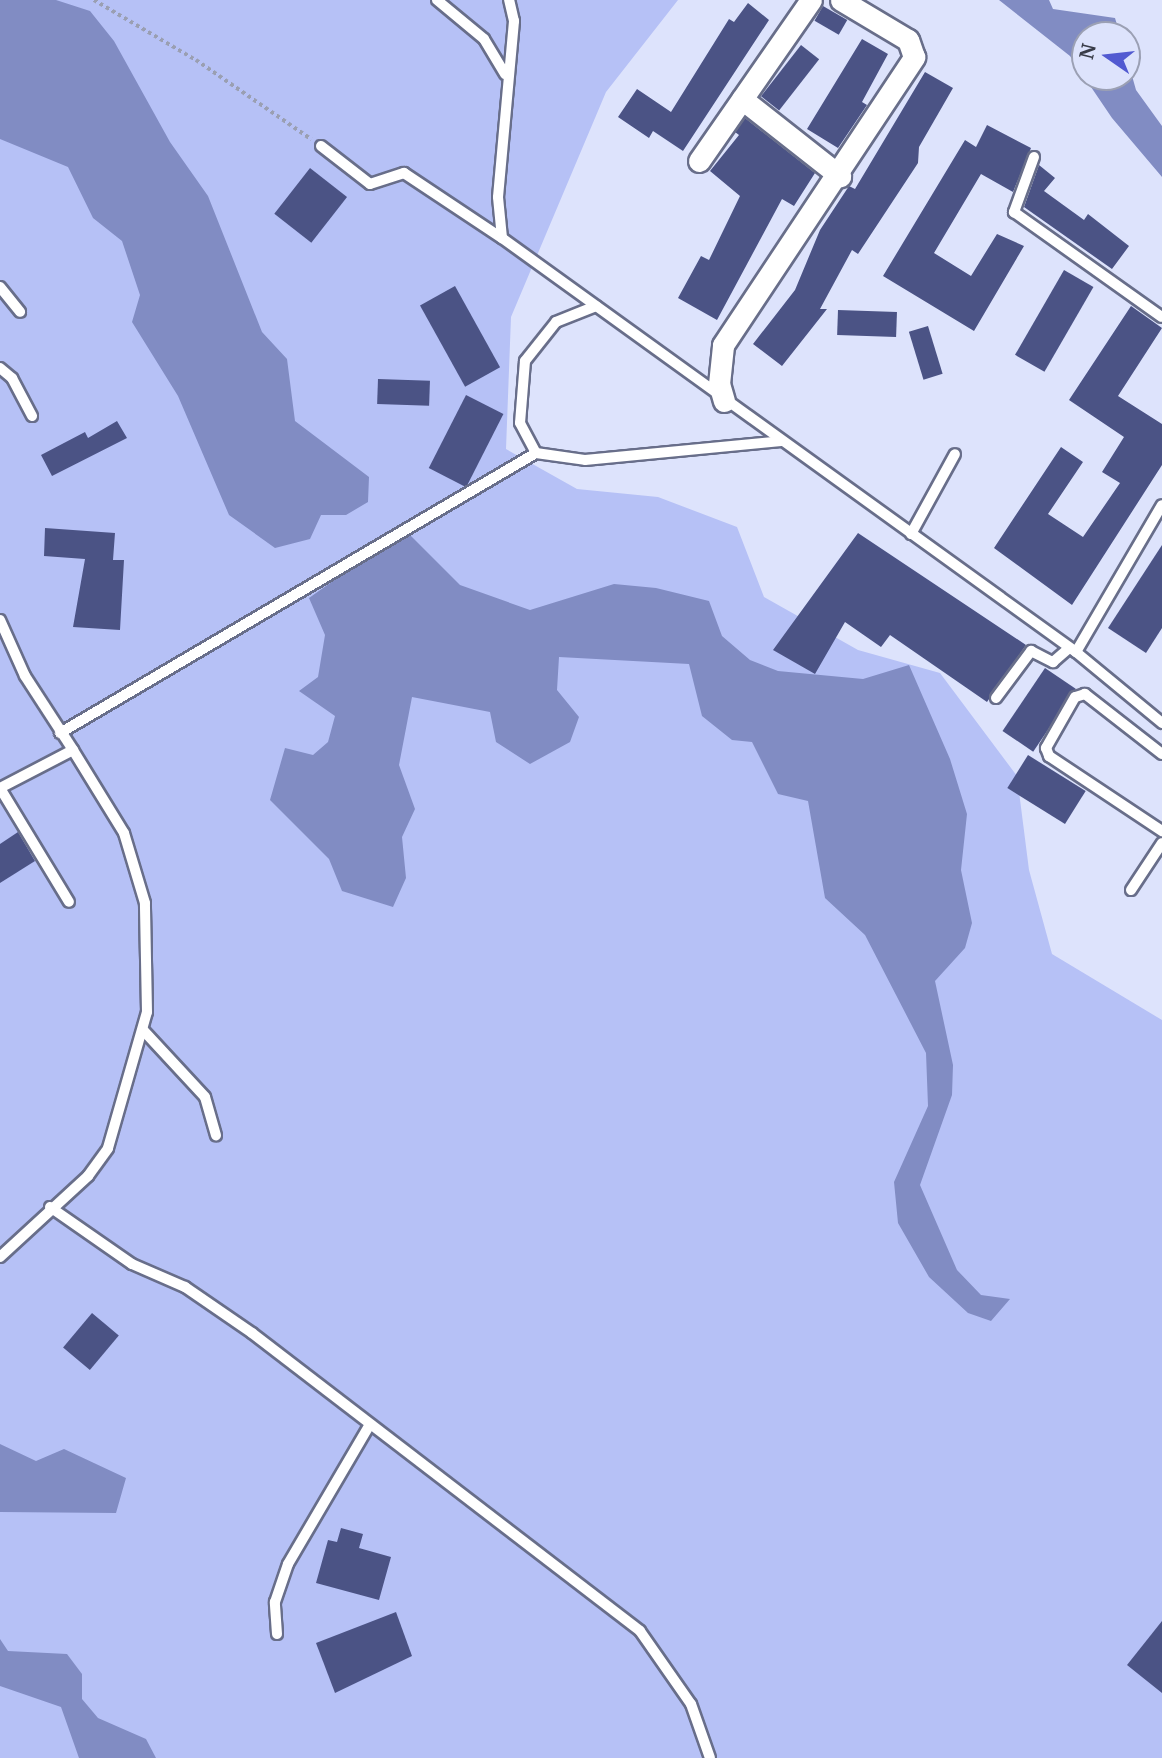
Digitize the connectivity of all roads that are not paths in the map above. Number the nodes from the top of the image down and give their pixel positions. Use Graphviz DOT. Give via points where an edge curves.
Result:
graph roads {
  1 [pos="437,0"];
  2 [pos="509,0"];
  3 [pos="811,0"];
  4 [pos="841,0"];
  5 [pos="505,74"];
  6 [pos="742,99"];
  7 [pos="321,146"];
  8 [pos="1034,157"];
  9 [pos="699,160"];
  10 [pos="840,176"];
  11 [pos="502,237"];
  12 [pos="0,287"];
  13 [pos="596,306"];
  14 [pos="20,312"];
  15 [pos="1162,317"];
  16 [pos="0,368"];
  17 [pos="724,401"];
  18 [pos="32,416"];
  19 [pos="781,441"];
  20 [pos="537,453"];
  21 [pos="955,454"];
  22 [pos="1162,505"];
  23 [pos="911,534"];
  24 [pos="0,620"];
  25 [pos="1072,650"];
  26 [pos="996,698"];
  27 [pos="1162,723"];
  28 [pos="60,733"];
  29 [pos="73,750"];
  30 [pos="1162,754"];
  31 [pos="1162,831"];
  32 [pos="1162,843"];
  33 [pos="1131,890"];
  34 [pos="69,902"];
  35 [pos="143,1030"];
  36 [pos="216,1135"];
  37 [pos="50,1207"];
  38 [pos="0,1257"];
  39 [pos="369,1426"];
  40 [pos="277,1634"];
  41 [pos="710,1758"];
  1 -- 5 [label="lane" via="484,39"];
  2 -- 5 [label="lane" via="514,21"];
  3 -- 6 [label="street"];
  4 -- 10 [label="street" via="908,40 915,51"];
  5 -- 11 [label="lane" via="498,197"];
  6 -- 9 [label="street"];
  6 -- 10 [label="street"];
  7 -- 11 [label="lane" via="370,184 404,173"];
  8 -- 15 [label="lane" via="1014,212"];
  10 -- 17 [label="street" via="723,345 719,384"];
  11 -- 13 [label="lane"];
  12 -- 14 [label="lane"];
  13 -- 17 [label="lane"];
  13 -- 20 [label="lane" via="556,322 525,361 520,424"];
  16 -- 18 [label="lane" via="12,378"];
  17 -- 19 [label="lane"];
  19 -- 20 [label="lane" via="585,460"];
  19 -- 23 [label="lane"];
  20 -- 28 [label="lane"];
  21 -- 23 [label="lane"];
  22 -- 25 [label="lane"];
  23 -- 25 [label="lane"];
  24 -- 28 [label="lane" via="25,676"];
  25 -- 26 [label="lane" via="1053,662 1031,651"];
  25 -- 27 [label="lane"];
  28 -- 29 [label="lane"];
  29 -- 34 [label="lane" via="0,788"];
  29 -- 35 [label="lane" via="124,833 145,903 150,970"];
  30 -- 31 [label="lane" via="1085,694 1075,697 1046,752"];
  32 -- 33 [label="lane"];
  35 -- 36 [label="lane" via="205,1097"];
  35 -- 37 [label="lane" via="108,1148 88,1176"];
  37 -- 38 [label="lane"];
  37 -- 39 [label="lane" via="132,1264 185,1287 223,1313"];
  39 -- 40 [label="lane" via="288,1564 275,1602"];
  39 -- 41 [label="lane" via="640,1631 691,1704"];
}
